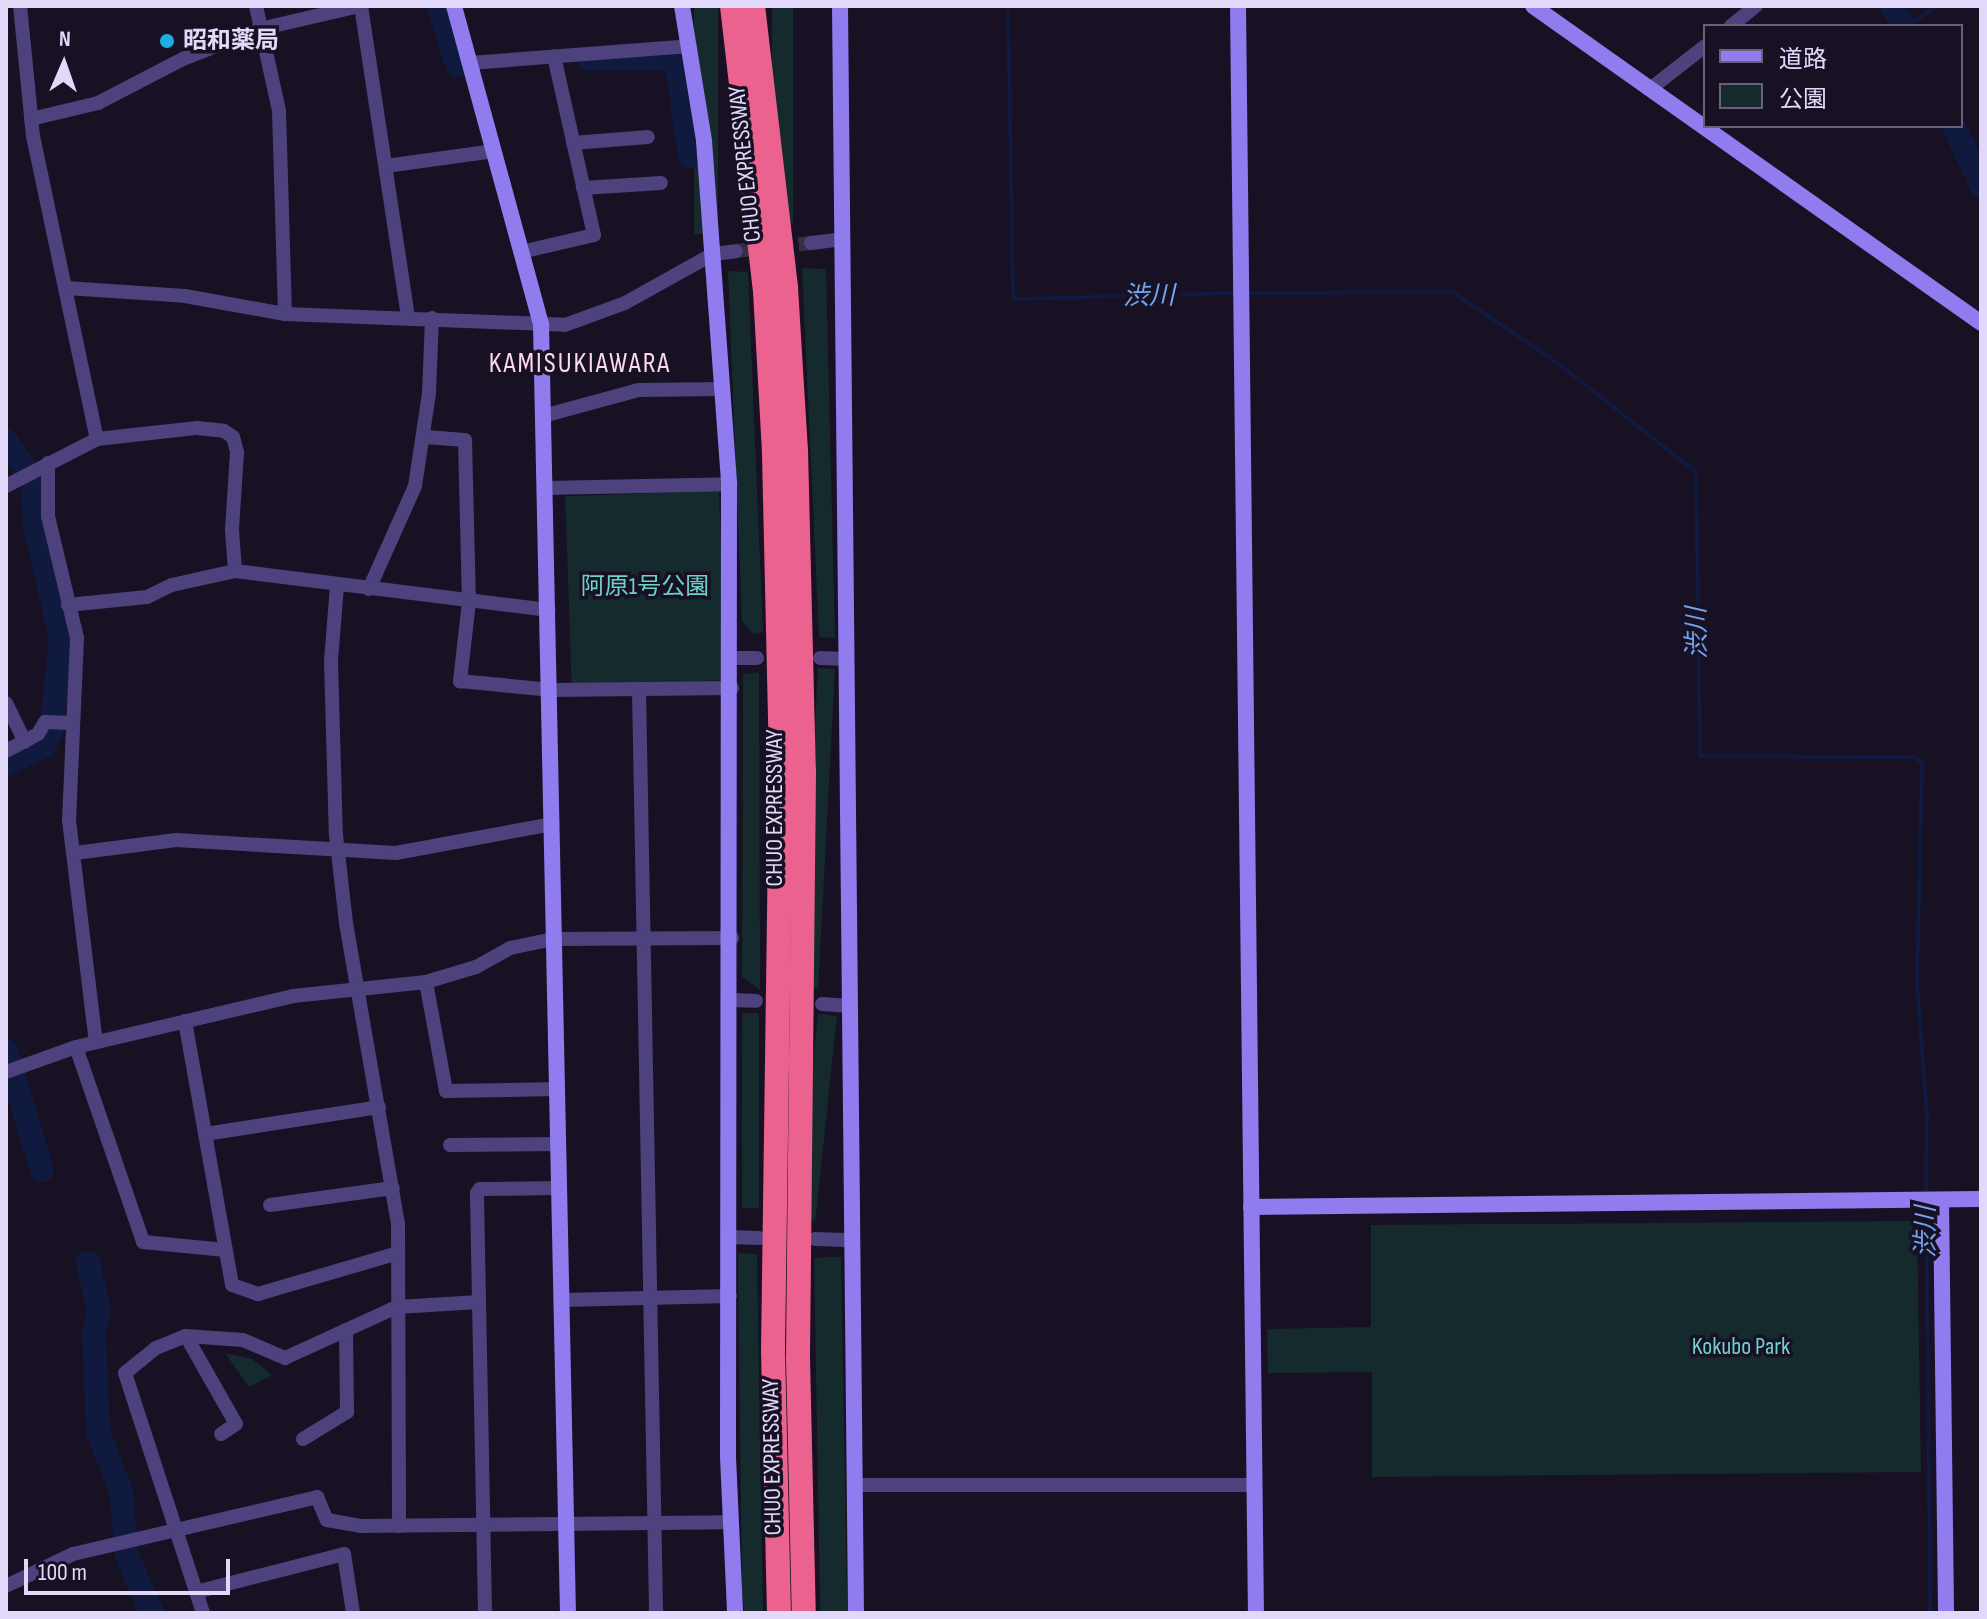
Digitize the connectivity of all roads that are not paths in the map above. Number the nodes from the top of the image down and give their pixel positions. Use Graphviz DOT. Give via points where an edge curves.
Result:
graph roads {
  1 [pos="20,6"];
  2 [pos="256,6"];
  3 [pos="360,6"];
  4 [pos="454,6"];
  5 [pos="682,6"];
  6 [pos="732,6"];
  7 [pos="753,6"];
  8 [pos="840,6"];
  9 [pos="1238,6"];
  10 [pos="1533,6"];
  11 [pos="1756,6"];
  12 [pos="1734,24"];
  13 [pos="260,29"];
  14 [pos="689,46"];
  15 [pos="1703,48"];
  16 [pos="554,56"];
  17 [pos="470,63"];
  18 [pos="1650,89"];
  19 [pos="31,119"];
  20 [pos="1703,126"];
  21 [pos="1705,128"];
  22 [pos="648,137"];
  23 [pos="573,143"];
  24 [pos="494,151"];
  25 [pos="386,166"];
  26 [pos="661,183"];
  27 [pos="583,188"];
  28 [pos="843,239"];
  29 [pos="811,243"];
  30 [pos="736,251"];
  31 [pos="521,252"];
  32 [pos="713,254"];
  33 [pos="66,288"];
  34 [pos="285,314"];
  35 [pos="408,316"];
  36 [pos="432,318"];
  37 [pos="1981,323"];
  38 [pos="541,325"];
  39 [pos="722,389"];
  40 [pos="543,416"];
  41 [pos="425,437"];
  42 [pos="97,439"];
  43 [pos="48,464"];
  44 [pos="729,484"];
  45 [pos="6,486"];
  46 [pos="545,488"];
  47 [pos="235,571"];
  48 [pos="337,586"];
  49 [pos="369,589"];
  50 [pos="469,602"];
  51 [pos="68,605"];
  52 [pos="549,610"];
  53 [pos="732,658"];
  54 [pos="757,658"];
  55 [pos="820,658"];
  56 [pos="846,659"];
  57 [pos="732,688"];
  58 [pos="552,690"];
  59 [pos="639,690"];
  60 [pos="6,703"];
  61 [pos="72,723"];
  62 [pos="25,742"];
  63 [pos="6,751"];
  64 [pos="552,824"];
  65 [pos="339,850"];
  66 [pos="75,853"];
  67 [pos="732,938"];
  68 [pos="554,939"];
  69 [pos="642,940"];
  70 [pos="426,982"];
  71 [pos="357,989"];
  72 [pos="731,1000"];
  73 [pos="756,1001"];
  74 [pos="822,1004"];
  75 [pos="850,1006"];
  76 [pos="185,1021"];
  77 [pos="96,1042"];
  78 [pos="76,1047"];
  79 [pos="10,1070"];
  80 [pos="557,1089"];
  81 [pos="379,1107"];
  82 [pos="205,1134"];
  83 [pos="558,1144"];
  84 [pos="450,1145"];
  85 [pos="393,1188"];
  86 [pos="559,1188"];
  87 [pos="1981,1199"];
  88 [pos="1938,1200"];
  89 [pos="270,1205"];
  90 [pos="1251,1207"];
  91 [pos="730,1237"];
  92 [pos="759,1238"];
  93 [pos="815,1239"];
  94 [pos="851,1240"];
  95 [pos="226,1250"];
  96 [pos="398,1253"];
  97 [pos="730,1296"];
  98 [pos="649,1298"];
  99 [pos="562,1300"];
  100 [pos="479,1302"];
  101 [pos="397,1307"];
  102 [pos="346,1330"];
  103 [pos="186,1336"];
  104 [pos="221,1434"];
  105 [pos="303,1439"];
  106 [pos="854,1485"];
  107 [pos="1254,1485"];
  108 [pos="730,1522"];
  109 [pos="654,1523"];
  110 [pos="567,1524"];
  111 [pos="482,1525"];
  112 [pos="399,1526"];
  113 [pos="175,1529"];
  114 [pos="6,1586"];
  115 [pos="196,1592"];
  116 [pos="203,1613"];
  117 [pos="353,1613"];
  118 [pos="485,1613"];
  119 [pos="568,1613"];
  120 [pos="656,1613"];
  121 [pos="735,1613"];
  122 [pos="779,1613"];
  123 [pos="804,1613"];
  124 [pos="856,1613"];
  125 [pos="1256,1613"];
  126 [pos="1946,1613"];
  1 -- 19 [label="street"];
  2 -- 13 [label="street"];
  3 -- 13 [label="street"];
  3 -- 25 [label="street"];
  4 -- 17 [label="street"];
  5 -- 14 [label="street"];
  6 -- 122 [label="highway, CHUO EXPRESSWAY" via="763,276 774,454 781,771 773,1350"];
  7 -- 123 [label="highway, CHUO EXPRESSWAY" via="784,274 796,450 804,772 798,1358"];
  8 -- 28 [label="street"];
  9 -- 90 [label="street"];
  10 -- 18 [label="street"];
  11 -- 12 [label="street"];
  13 -- 19 [label="street" via="183,59 98,103"];
  13 -- 34 [label="street" via="279,111"];
  14 -- 16 [label="street"];
  14 -- 32 [label="street"];
  15 -- 18 [label="street"];
  16 -- 17 [label="street"];
  16 -- 23 [label="street"];
  17 -- 24 [label="street"];
  18 -- 20 [label="street"];
  19 -- 33 [label="street"];
  21 -- 37 [label="street"];
  22 -- 23 [label="street"];
  23 -- 27 [label="street"];
  24 -- 25 [label="street"];
  24 -- 31 [label="street"];
  25 -- 35 [label="street"];
  26 -- 27 [label="street"];
  27 -- 31 [label="street" via="594,235"];
  28 -- 29 [label="street"];
  28 -- 56 [label="street"];
  30 -- 32 [label="street"];
  31 -- 38 [label="street"];
  32 -- 38 [label="street" via="625,303 565,325"];
  32 -- 39 [label="street"];
  33 -- 34 [label="street" via="185,296"];
  33 -- 42 [label="street"];
  34 -- 35 [label="street"];
  35 -- 36 [label="street"];
  36 -- 38 [label="street"];
  36 -- 41 [label="street"];
  38 -- 40 [label="street"];
  39 -- 40 [label="street" via="639,390"];
  39 -- 44 [label="street"];
  40 -- 46 [label="street"];
  41 -- 49 [label="street" via="415,486"];
  41 -- 50 [label="street" via="465,440"];
  42 -- 43 [label="street"];
  42 -- 47 [label="street" via="197,428 233,437"];
  43 -- 45 [label="street"];
  43 -- 51 [label="street" via="48,516"];
  44 -- 46 [label="street"];
  44 -- 53 [label="street"];
  46 -- 52 [label="street"];
  47 -- 48 [label="street"];
  47 -- 51 [label="street" via="172,585 147,597"];
  48 -- 49 [label="street"];
  48 -- 65 [label="street" via="331,661"];
  49 -- 50 [label="street"];
  50 -- 52 [label="street"];
  50 -- 58 [label="street" via="460,681"];
  51 -- 61 [label="street" via="77,638"];
  52 -- 58 [label="street"];
  53 -- 54 [label="street"];
  53 -- 57 [label="street"];
  55 -- 56 [label="street"];
  56 -- 75 [label="street"];
  57 -- 59 [label="street"];
  57 -- 67 [label="street"];
  58 -- 59 [label="street"];
  58 -- 64 [label="street"];
  59 -- 69 [label="street"];
  60 -- 62 [label="street"];
  61 -- 62 [label="street" via="45,722"];
  61 -- 66 [label="street" via="69,820"];
  62 -- 63 [label="street"];
  64 -- 65 [label="street" via="396,853"];
  64 -- 68 [label="street"];
  65 -- 66 [label="street" via="176,840"];
  65 -- 71 [label="street"];
  66 -- 77 [label="street"];
  67 -- 69 [label="street"];
  67 -- 72 [label="street"];
  68 -- 69 [label="street"];
  68 -- 70 [label="street" via="510,948 476,967"];
  68 -- 80 [label="street"];
  69 -- 98 [label="street"];
  70 -- 71 [label="street"];
  70 -- 80 [label="street" via="446,1091"];
  71 -- 76 [label="street" via="293,996"];
  71 -- 81 [label="street"];
  72 -- 73 [label="street"];
  72 -- 91 [label="street"];
  74 -- 75 [label="street"];
  75 -- 94 [label="street"];
  76 -- 77 [label="street"];
  76 -- 82 [label="street"];
  77 -- 78 [label="street"];
  78 -- 79 [label="street"];
  78 -- 95 [label="street" via="143,1242"];
  80 -- 83 [label="street"];
  81 -- 82 [label="street"];
  81 -- 85 [label="street"];
  82 -- 95 [label="street"];
  83 -- 84 [label="street"];
  83 -- 86 [label="street"];
  85 -- 89 [label="street"];
  85 -- 96 [label="street"];
  86 -- 99 [label="street"];
  86 -- 100 [label="street" via="480,1189"];
  87 -- 88 [label="street"];
  88 -- 90 [label="street"];
  88 -- 126 [label="street"];
  90 -- 107 [label="street"];
  91 -- 92 [label="street"];
  91 -- 97 [label="street"];
  93 -- 94 [label="street"];
  94 -- 106 [label="street"];
  95 -- 96 [label="street" via="232,1285 258,1294"];
  96 -- 101 [label="street"];
  97 -- 98 [label="street"];
  97 -- 108 [label="street"];
  98 -- 99 [label="street"];
  98 -- 109 [label="street"];
  99 -- 110 [label="street"];
  100 -- 101 [label="street"];
  100 -- 111 [label="street"];
  101 -- 102 [label="street"];
  101 -- 112 [label="street"];
  102 -- 103 [label="street" via="285,1358 243,1340"];
  102 -- 105 [label="street" via="347,1412"];
  103 -- 104 [label="street" via="236,1424"];
  103 -- 113 [label="street" via="156,1348 125,1373"];
  106 -- 107 [label="street"];
  106 -- 124 [label="street"];
  107 -- 125 [label="street"];
  108 -- 109 [label="street"];
  108 -- 121 [label="street"];
  109 -- 110 [label="street"];
  109 -- 120 [label="street"];
  110 -- 111 [label="street"];
  110 -- 119 [label="street"];
  111 -- 112 [label="street"];
  111 -- 118 [label="street"];
  112 -- 113 [label="street" via="327,1520 317,1497"];
  113 -- 114 [label="street" via="73,1554"];
  113 -- 115 [label="street"];
  115 -- 116 [label="street"];
  115 -- 117 [label="street" via="344,1554"];
}
